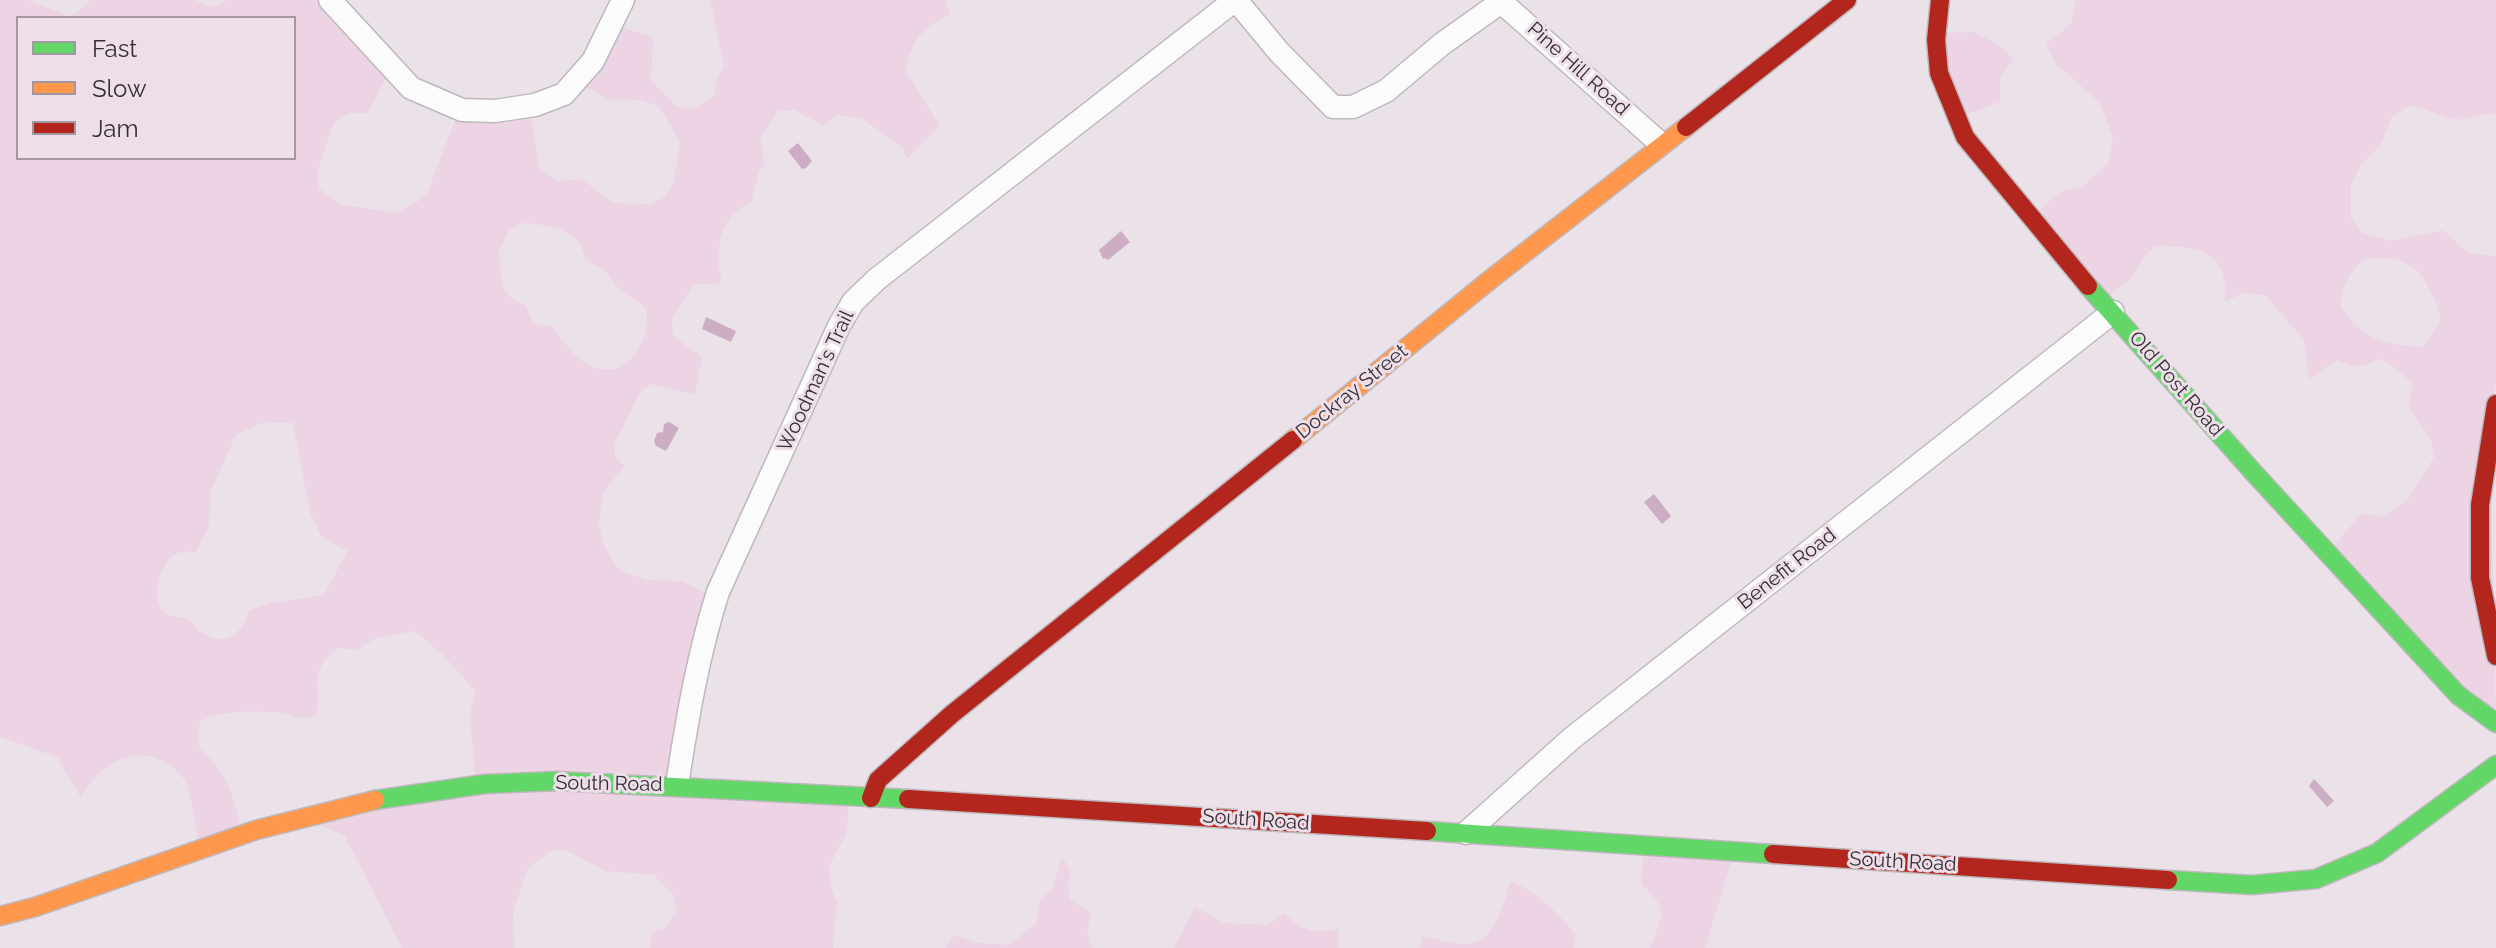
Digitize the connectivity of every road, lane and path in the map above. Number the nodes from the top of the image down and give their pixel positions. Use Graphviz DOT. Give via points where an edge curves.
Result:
graph roads {
  1 [pos="330,0"];
  2 [pos="623,0"];
  3 [pos="1235,0"];
  4 [pos="1847,0"];
  5 [pos="1940,0"];
  6 [pos="1500,1"];
  7 [pos="1661,144"];
  8 [pos="2113,312"];
  9 [pos="2496,404"];
  10 [pos="2496,656"];
  11 [pos="2496,723"];
  12 [pos="2496,765"];
  13 [pos="677,785"];
  14 [pos="871,798"];
  15 [pos="1466,833"];
  16 [pos="0,916"];
  1 -- 2 [label="street" via="411,88 462,110 495,111 564,94 593,61"];
  3 -- 6 [label="street, Pine Hill Road" via="1333,107 1353,107 1386,91"];
  3 -- 13 [label="street, Woodman's Trail" via="853,302 718,592"];
  4 -- 7 [label="street, Dockray Street"];
  5 -- 8 [label="street, Old Post Road" via="1939,73 1965,137"];
  6 -- 7 [label="street, Pine Hill Road"];
  7 -- 14 [label="street, Dockray Street" via="987,685 878,780"];
  8 -- 11 [label="street, Old Post Road" via="2458,695"];
  8 -- 15 [label="street, Benefit Road" via="1571,739"];
  9 -- 10 [label="street" via="2480,505 2480,578"];
  12 -- 15 [label="street, South Road" via="2377,853 2316,879 2252,885"];
  13 -- 14 [label="street, South Road"];
  13 -- 16 [label="street, South Road" via="485,784 376,798"];
  14 -- 15 [label="street, South Road"];
}
